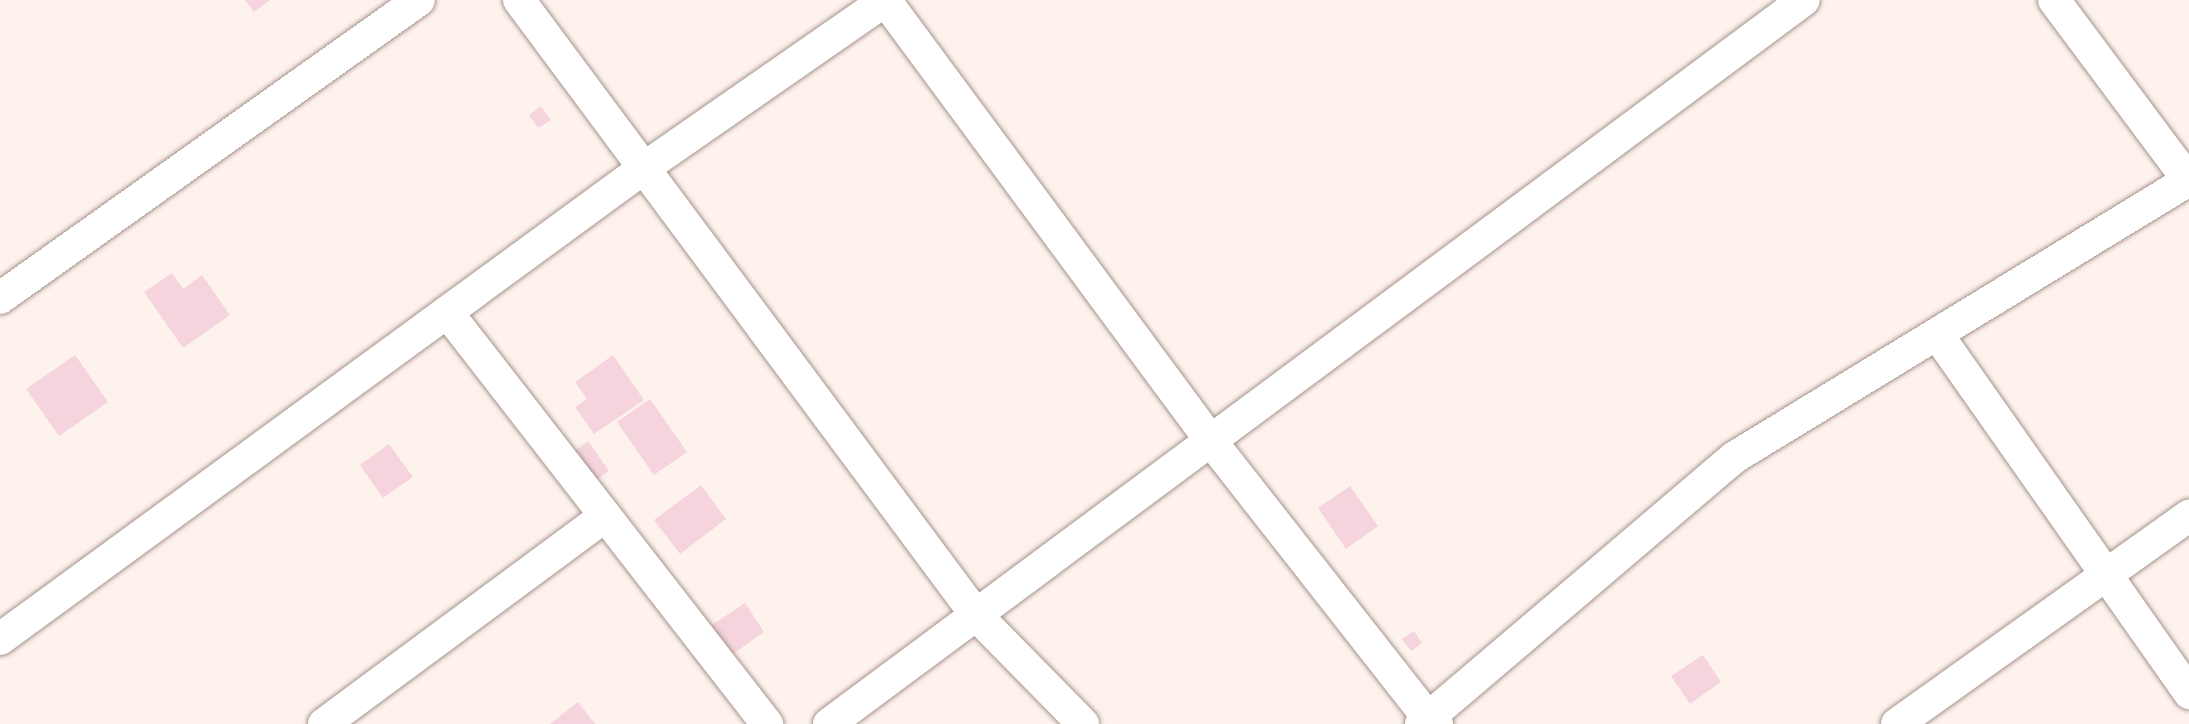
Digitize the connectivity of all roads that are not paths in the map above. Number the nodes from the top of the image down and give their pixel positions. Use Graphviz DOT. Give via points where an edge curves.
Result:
graph roads {
  1 [pos="419,0"];
  2 [pos="519,0"];
  3 [pos="885,0"];
  4 [pos="1804,0"];
  5 [pos="2054,0"];
  6 [pos="644,168"];
  7 [pos="2189,180"];
  8 [pos="0,298"];
  9 [pos="447,312"];
  10 [pos="1937,334"];
  11 [pos="1210,442"];
  12 [pos="605,516"];
  13 [pos="2189,516"];
  14 [pos="2105,573"];
  15 [pos="976,615"];
  16 [pos="0,639"];
  17 [pos="2189,693"];
  18 [pos="1428,721"];
  19 [pos="324,724"];
  20 [pos="767,724"];
  21 [pos="830,724"];
  22 [pos="1083,724"];
  23 [pos="1897,724"];
  1 -- 8 [label="street"];
  2 -- 6 [label="street"];
  3 -- 6 [label="street"];
  3 -- 11 [label="street"];
  4 -- 11 [label="street"];
  5 -- 7 [label="street"];
  6 -- 9 [label="street"];
  6 -- 15 [label="street"];
  7 -- 10 [label="street"];
  9 -- 12 [label="street"];
  9 -- 16 [label="street"];
  10 -- 14 [label="street"];
  10 -- 18 [label="street" via="1735,457"];
  11 -- 15 [label="street"];
  11 -- 18 [label="street"];
  12 -- 19 [label="street"];
  12 -- 20 [label="street"];
  13 -- 14 [label="street"];
  14 -- 17 [label="street"];
  14 -- 23 [label="street"];
  15 -- 21 [label="street"];
  15 -- 22 [label="street"];
}
